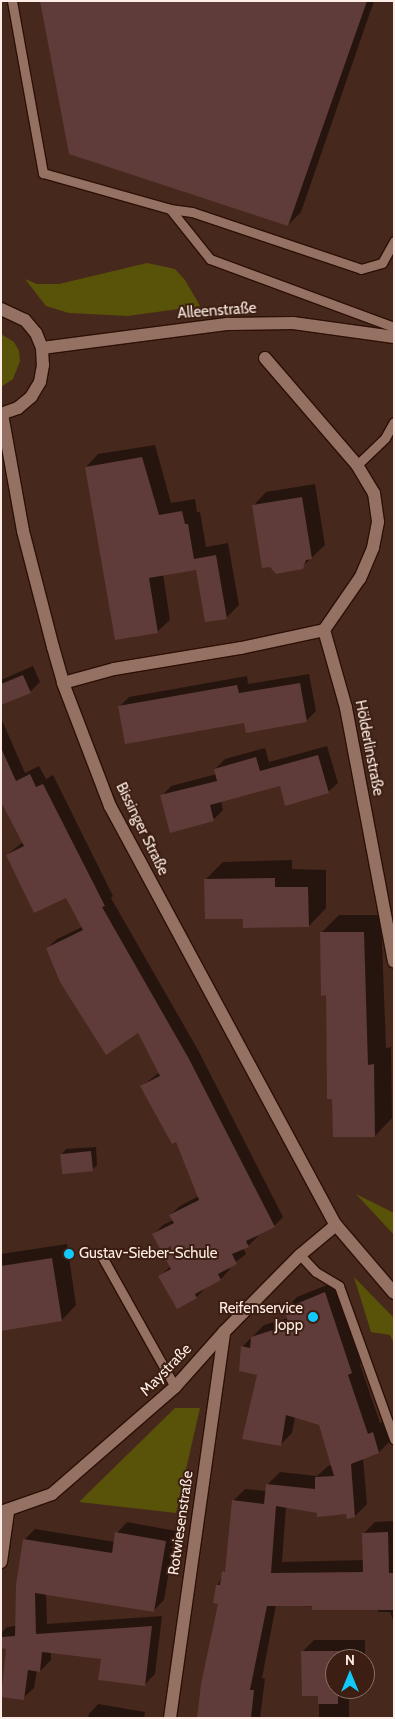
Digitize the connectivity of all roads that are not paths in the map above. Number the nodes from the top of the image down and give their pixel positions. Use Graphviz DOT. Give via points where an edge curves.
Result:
graph roads {
  1 [pos="12,1"];
  2 [pos="170,210"];
  3 [pos="394,241"];
  4 [pos="1,309"];
  5 [pos="394,327"];
  6 [pos="394,338"];
  7 [pos="42,348"];
  8 [pos="265,358"];
  9 [pos="2,414"];
  10 [pos="394,422"];
  11 [pos="357,465"];
  12 [pos="324,630"];
  13 [pos="63,683"];
  14 [pos="394,962"];
  15 [pos="336,1225"];
  16 [pos="100,1255"];
  17 [pos="300,1255"];
  18 [pos="394,1293"];
  19 [pos="224,1332"];
  20 [pos="175,1387"];
  21 [pos="394,1439"];
  22 [pos="5,1512"];
  23 [pos="1,1562"];
  24 [pos="170,1718"];
  1 -- 2 [label="lane" via="43,173"];
  2 -- 3 [label="lane" via="192,212 362,269 382,263"];
  2 -- 5 [label="lane" via="210,259"];
  4 -- 7 [label="street" via="25,320 36,333"];
  6 -- 7 [label="street, Alleenstraße" via="293,323 228,324"];
  7 -- 9 [label="street" via="40,382 18,408"];
  8 -- 11 [label="street"];
  9 -- 13 [label="street, Bissinger Straße" via="23,531"];
  10 -- 11 [label="lane" via="385,438"];
  11 -- 12 [label="street" via="374,493 378,522 373,548 360,578"];
  12 -- 13 [label="street" via="241,648 114,669"];
  12 -- 14 [label="street, Hölderlinstraße" via="346,708"];
  13 -- 15 [label="street, Bissinger Straße" via="110,806"];
  15 -- 17 [label="street, Maystraße"];
  15 -- 18 [label="street, Bissinger Straße"];
  16 -- 20 [label="lane"];
  17 -- 19 [label="street, Maystraße"];
  17 -- 21 [label="lane" via="316,1272 339,1286"];
  19 -- 20 [label="street, Maystraße"];
  19 -- 24 [label="street, Rotwiesenstraße"];
  20 -- 22 [label="street, Maystraße" via="52,1494"];
  22 -- 23 [label="street"];
}
